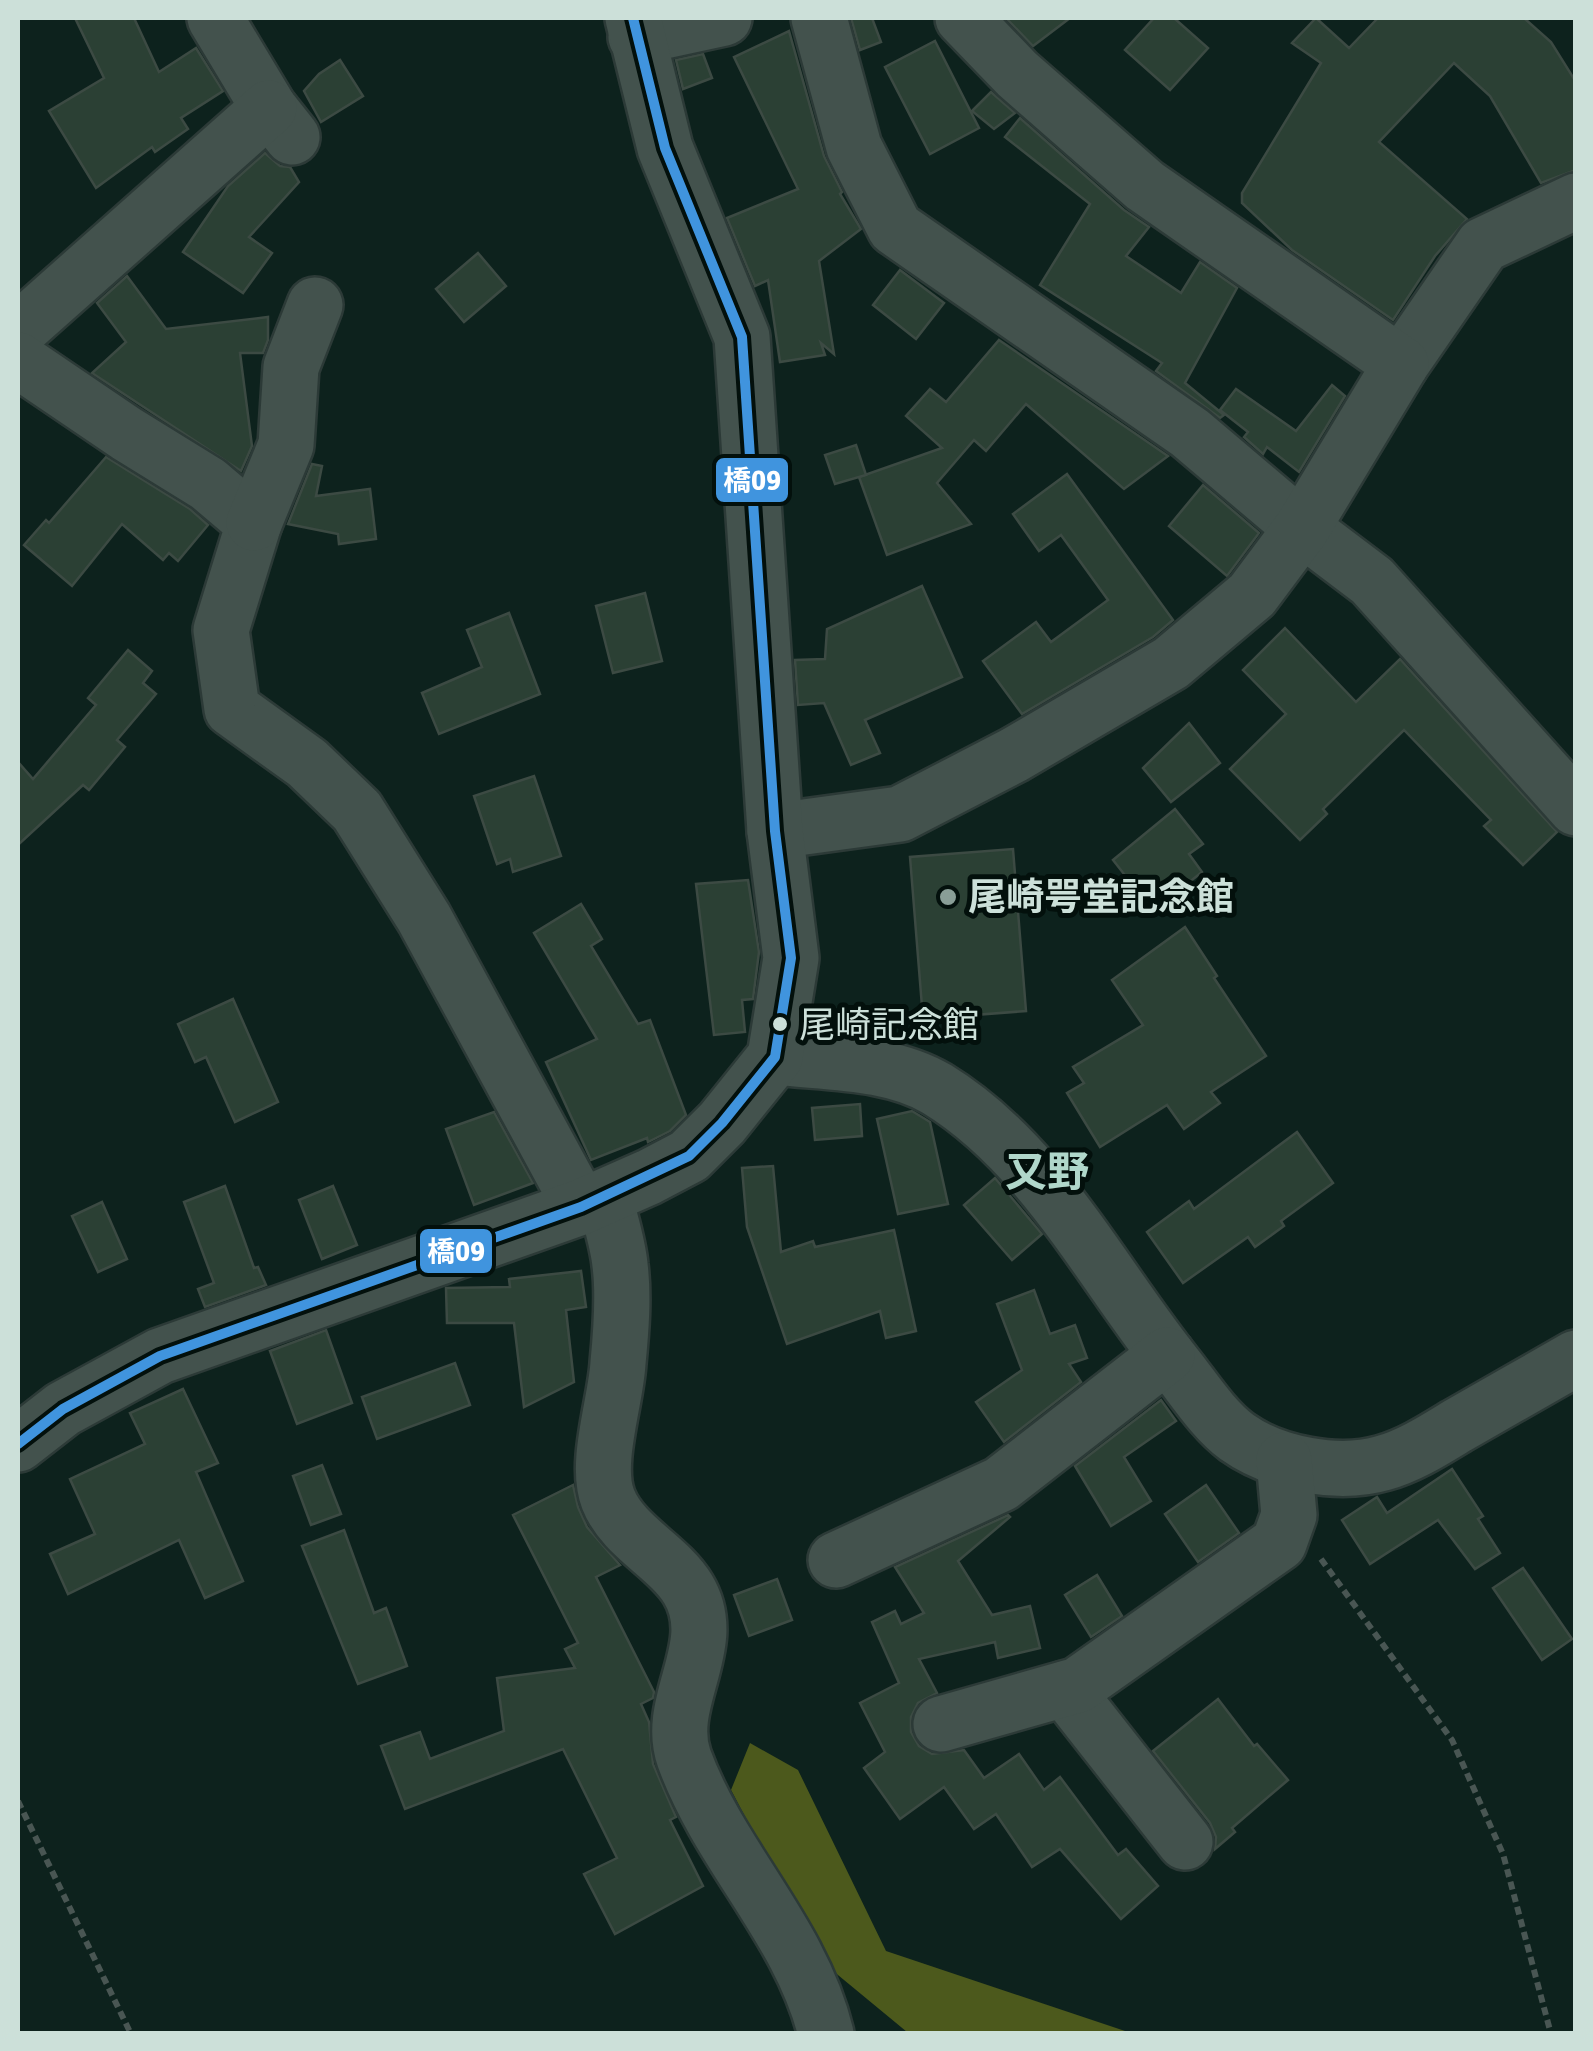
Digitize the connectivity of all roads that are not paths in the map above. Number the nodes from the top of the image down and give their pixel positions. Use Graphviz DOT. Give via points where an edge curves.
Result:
graph roads {
  1 [pos="215,18"];
  2 [pos="724,18"];
  3 [pos="819,18"];
  4 [pos="962,18"];
  5 [pos="635,27"];
  6 [pos="1576,201"];
  7 [pos="315,306"];
  8 [pos="18,331"];
  9 [pos="18,360"];
  10 [pos="1401,364"];
  11 [pos="254,523"];
  12 [pos="1302,528"];
  13 [pos="1576,808"];
  14 [pos="775,831"];
  15 [pos="774,1057"];
  16 [pos="593,1203"];
  17 [pos="1166,1355"];
  18 [pos="1576,1358"];
  19 [pos="18,1444"];
  20 [pos="1284,1460"];
  21 [pos="836,1560"];
  22 [pos="1065,1689"];
  23 [pos="941,1724"];
  24 [pos="1185,1842"];
  25 [pos="826,2034"];
  1 -- 8 [label="street" via="280,122"];
  2 -- 5 [label="street"];
  3 -- 12 [label="street" via="854,147 895,228 1190,433"];
  4 -- 10 [label="street" via="1145,186"];
  5 -- 14 [label="street" via="665,148 742,337"];
  6 -- 10 [label="street" via="1482,246"];
  7 -- 11 [label="street" via="291,368 286,446"];
  9 -- 11 [label="street" via="208,484"];
  10 -- 12 [label="street"];
  11 -- 16 [label="street" via="221,630 232,709 307,763 358,811"];
  12 -- 13 [label="street" via="1372,581"];
  12 -- 14 [label="street" via="1252,595 1171,664 1030,746 900,814"];
  14 -- 15 [label="street" via="791,958"];
  15 -- 16 [label="street" via="689,1156"];
  15 -- 17 [label="street" via="900,1072 939,1090 992,1132 1046,1190"];
  16 -- 19 [label="street" via="160,1356 63,1409"];
  16 -- 25 [label="street" via="620,1265 618,1364 604,1460 607,1496 622,1522 688,1589 701,1630 680,1713 683,1755 722,1836 802,1964"];
  17 -- 20 [label="street" via="1226,1428"];
  17 -- 21 [label="street" via="1001,1484"];
  18 -- 20 [label="street" via="1385,1463 1337,1467"];
  20 -- 22 [label="street" via="1289,1515 1279,1543"];
  22 -- 23 [label="street"];
  22 -- 24 [label="street"];
}
